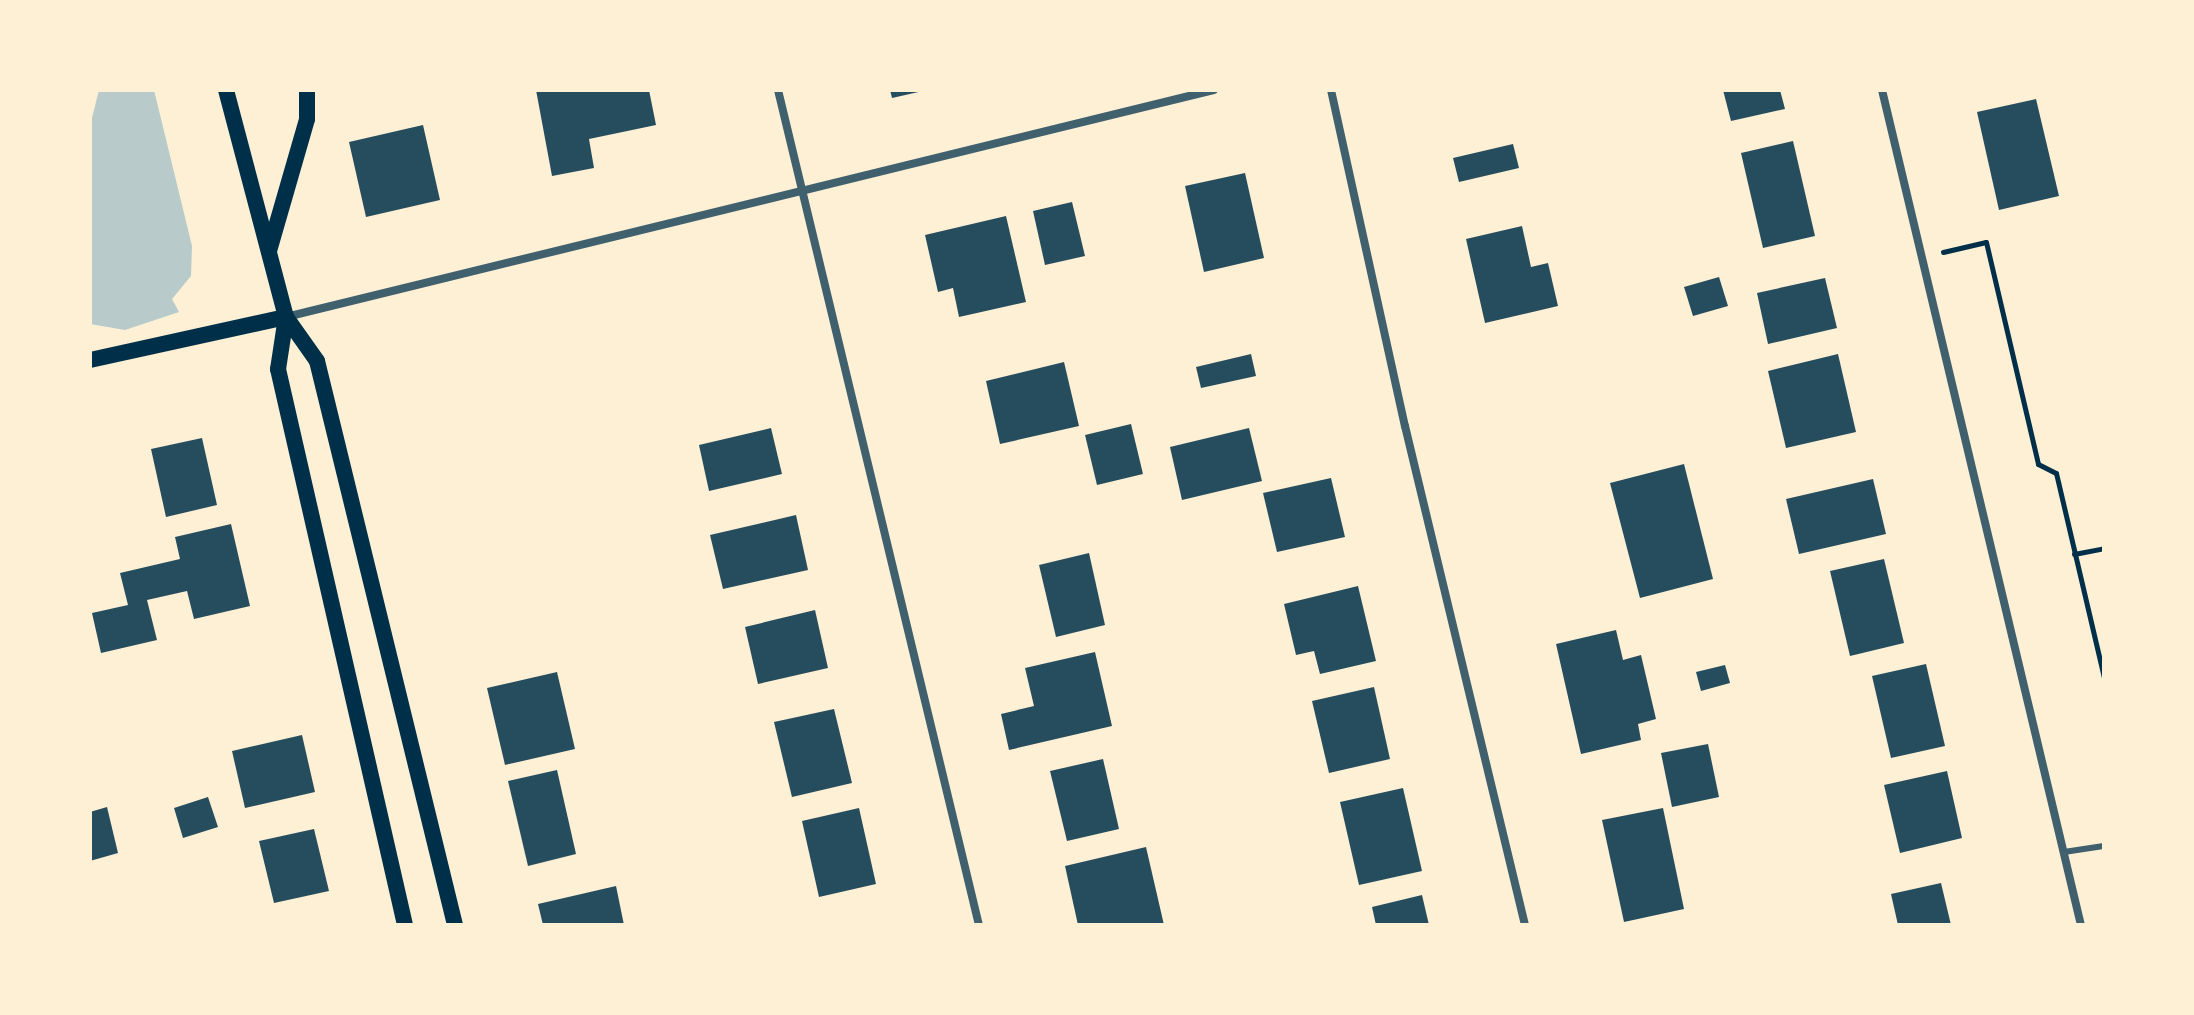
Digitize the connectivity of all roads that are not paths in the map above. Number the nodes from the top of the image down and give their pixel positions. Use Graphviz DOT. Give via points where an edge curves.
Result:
graph roads {
  1 [pos="226,90"];
  2 [pos="307,90"];
  3 [pos="778,90"];
  4 [pos="1214,90"];
  5 [pos="1331,90"];
  6 [pos="1882,90"];
  7 [pos="802,187"];
  8 [pos="269,252"];
  9 [pos="286,317"];
  10 [pos="90,360"];
  11 [pos="2104,846"];
  12 [pos="2064,852"];
  13 [pos="405,925"];
  14 [pos="455,925"];
  15 [pos="979,925"];
  16 [pos="1525,925"];
  17 [pos="2081,925"];
  1 -- 8 [label="main road"];
  2 -- 8 [label="main road" via="307,119"];
  3 -- 7 [label="street"];
  4 -- 7 [label="street"];
  5 -- 16 [label="street"];
  6 -- 12 [label="street"];
  7 -- 9 [label="street"];
  7 -- 15 [label="street"];
  8 -- 9 [label="main road"];
  9 -- 10 [label="main road"];
  9 -- 13 [label="main road" via="278,369"];
  9 -- 14 [label="main road" via="317,361"];
  11 -- 12 [label="lane"];
  12 -- 17 [label="street"];
}
